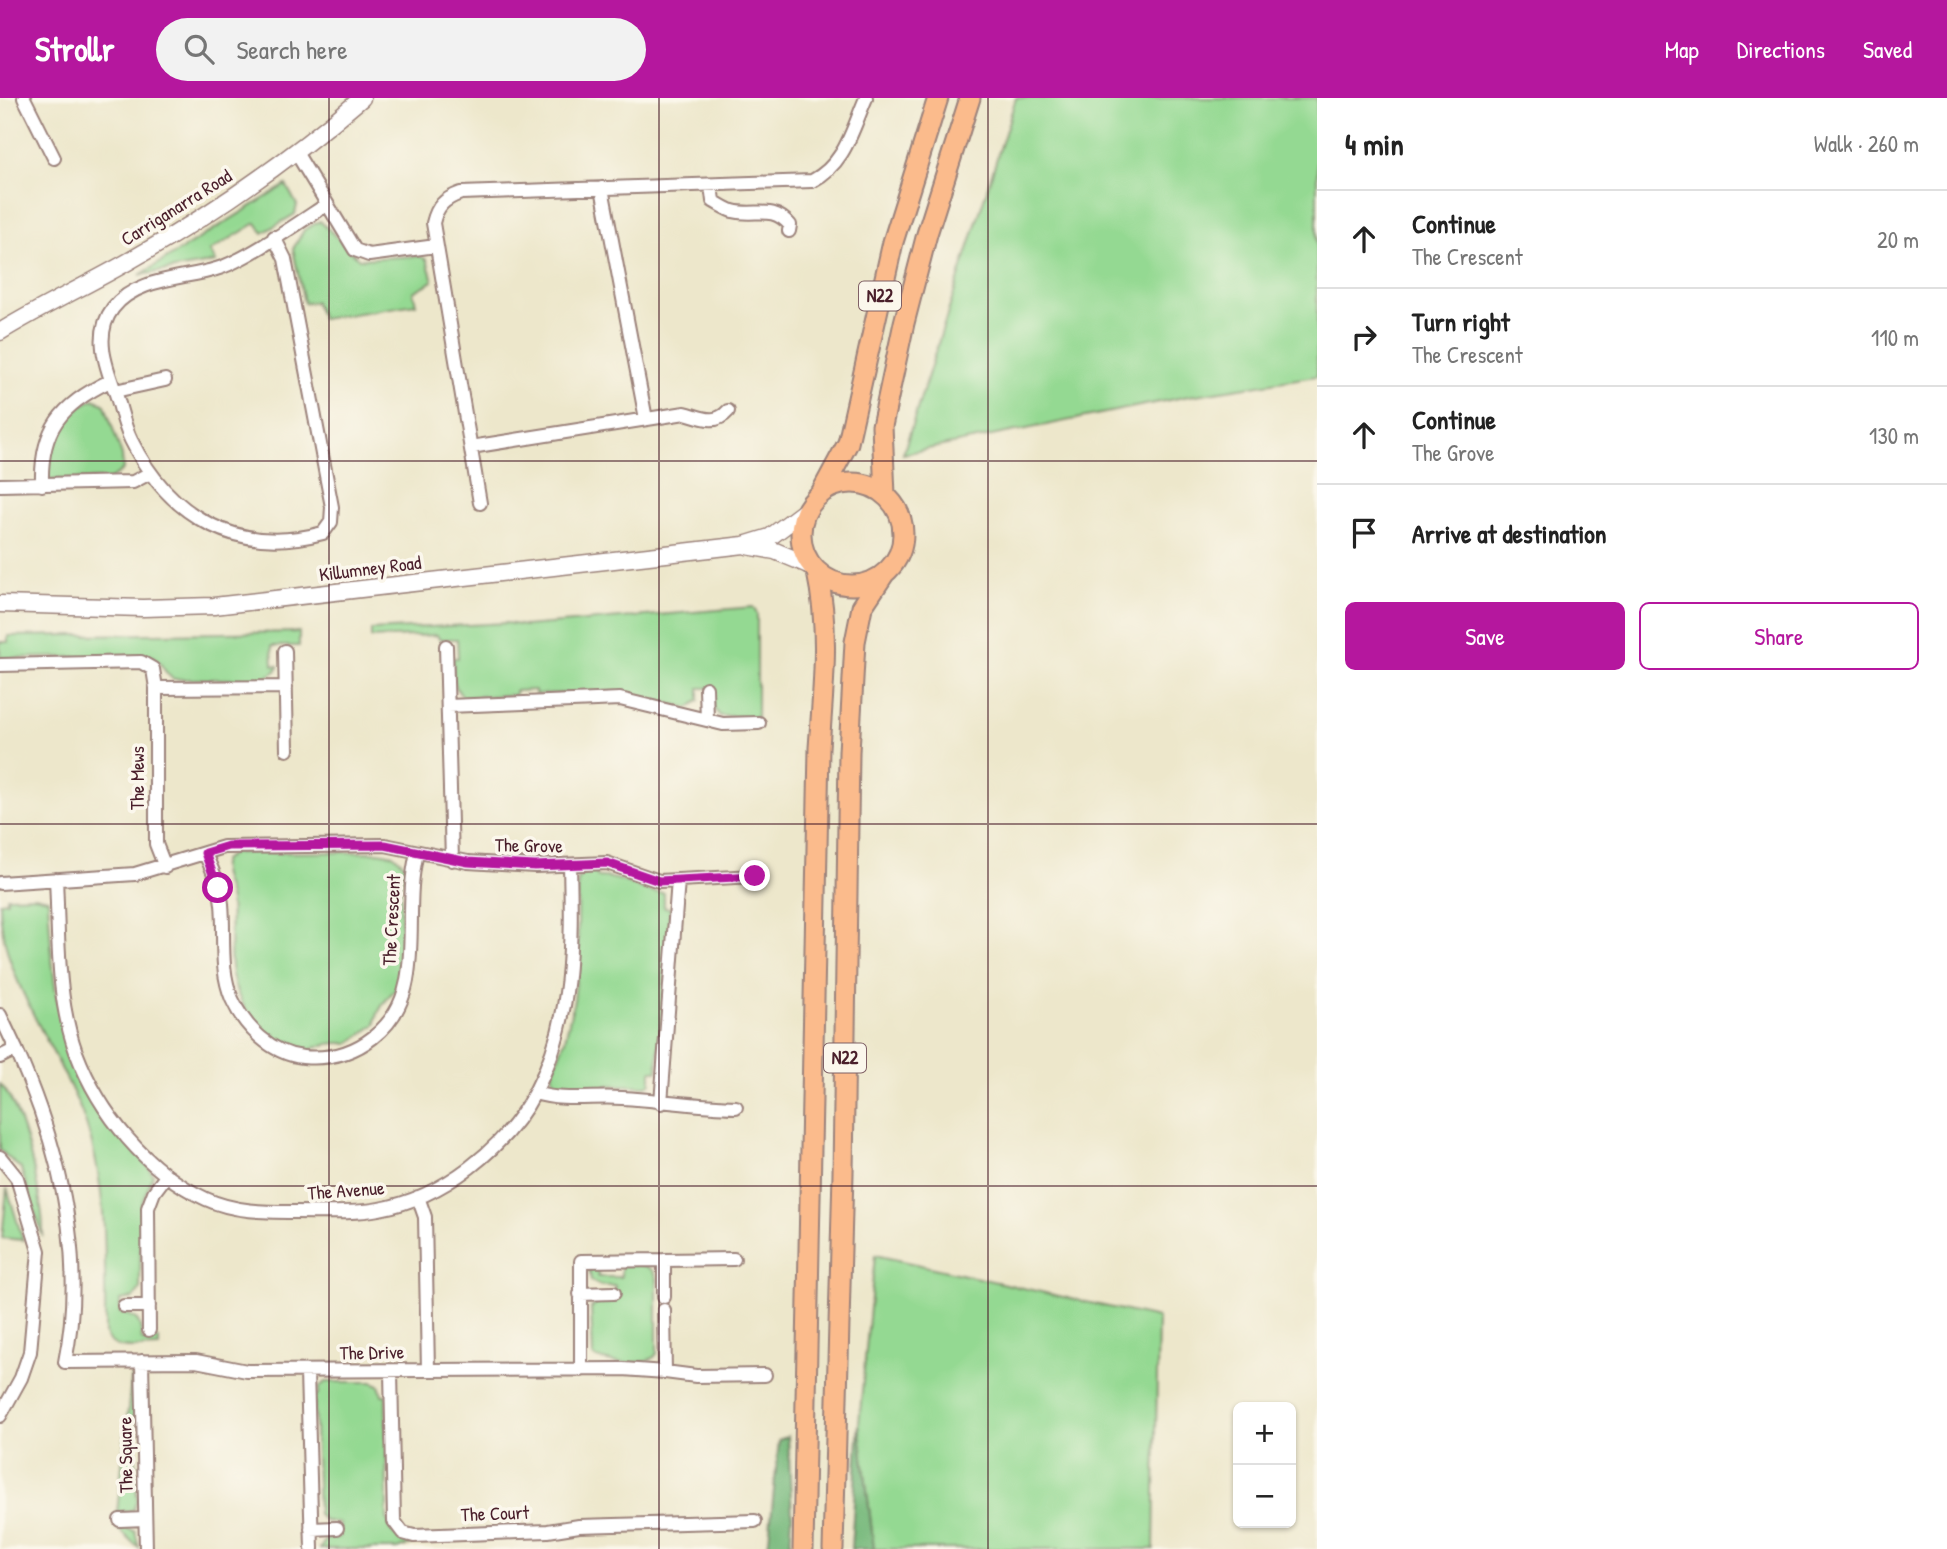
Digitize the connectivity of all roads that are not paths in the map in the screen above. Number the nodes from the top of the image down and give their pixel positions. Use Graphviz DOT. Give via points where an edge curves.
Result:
graph roads {
  1 [pos="24,98"];
  2 [pos="362,98"];
  3 [pos="866,98"];
  4 [pos="938,98"];
  5 [pos="970,98"];
  6 [pos="297,154"];
  7 [pos="54,158"];
  8 [pos="712,185"];
  9 [pos="602,188"];
  10 [pos="327,205"];
  11 [pos="789,231"];
  12 [pos="274,237"];
  13 [pos="436,246"];
  14 [pos="0,332"];
  15 [pos="165,380"];
  16 [pos="112,386"];
  17 [pos="728,411"];
  18 [pos="646,419"];
  19 [pos="471,447"];
  20 [pos="150,473"];
  21 [pos="0,485"];
  22 [pos="42,485"];
  23 [pos="821,493"];
  24 [pos="885,495"];
  25 [pos="480,503"];
  26 [pos="806,510"];
  27 [pos="744,545"];
  28 [pos="814,569"];
  29 [pos="884,575"];
  30 [pos="0,604"];
  31 [pos="446,646"];
  32 [pos="285,651"];
  33 [pos="0,665"];
  34 [pos="286,687"];
  35 [pos="156,688"];
  36 [pos="706,688"];
  37 [pos="448,705"];
  38 [pos="707,720"];
  39 [pos="759,723"];
  40 [pos="287,750"];
  41 [pos="416,852"];
  42 [pos="205,853"];
  43 [pos="452,860"];
  44 [pos="570,865"];
  45 [pos="165,867"];
  46 [pos="755,876"];
  47 [pos="55,879"];
  48 [pos="678,880"];
  49 [pos="0,883"];
  50 [pos="0,1015"];
  51 [pos="16,1049"];
  52 [pos="0,1057"];
  53 [pos="535,1093"];
  54 [pos="661,1103"];
  55 [pos="736,1107"];
  56 [pos="0,1157"];
  57 [pos="166,1176"];
  58 [pos="418,1197"];
  59 [pos="664,1259"];
  60 [pos="734,1259"];
  61 [pos="614,1293"];
  62 [pos="580,1294"];
  63 [pos="124,1306"];
  64 [pos="149,1306"];
  65 [pos="149,1330"];
  66 [pos="142,1361"];
  67 [pos="428,1370"];
  68 [pos="582,1370"];
  69 [pos="391,1371"];
  70 [pos="307,1372"];
  71 [pos="665,1372"];
  72 [pos="765,1375"];
  73 [pos="0,1416"];
  74 [pos="145,1519"];
  75 [pos="120,1520"];
  76 [pos="755,1521"];
  77 [pos="337,1528"];
  78 [pos="312,1529"];
  79 [pos="146,1549"];
  80 [pos="312,1549"];
  81 [pos="803,1549"];
  82 [pos="833,1549"];
  1 -- 7 [label="street"];
  2 -- 6 [label="street, Carriganarra Road"];
  3 -- 8 [label="street" via="831,171 813,181"];
  4 -- 23 [label="highway, N22" via="893,242 848,443"];
  5 -- 24 [label="highway, N22" via="901,336 882,426"];
  6 -- 10 [label="street"];
  6 -- 14 [label="street, Carriganarra Road" via="133,260"];
  8 -- 9 [label="street"];
  8 -- 11 [label="street" via="713,201 733,211 770,210 785,219"];
  9 -- 13 [label="street" via="454,195 435,211"];
  9 -- 18 [label="street"];
  10 -- 12 [label="street"];
  10 -- 13 [label="street" via="347,241 362,254"];
  12 -- 16 [label="street" via="219,269 145,286 113,307 104,326 103,346"];
  12 -- 20 [label="street" via="285,259 331,522 323,533 303,539 230,534 192,515"];
  13 -- 19 [label="street"];
  15 -- 16 [label="street"];
  16 -- 20 [label="street" via="129,436"];
  16 -- 22 [label="street" via="80,395 49,433 41,459"];
  17 -- 18 [label="street" via="706,421 685,413"];
  18 -- 19 [label="street"];
  19 -- 25 [label="street"];
  20 -- 22 [label="street" via="133,482"];
  21 -- 22 [label="street"];
  23 -- 24 [label="highway" via="853,483"];
  23 -- 26 [label="highway, N22"];
  24 -- 29 [label="highway, N22" via="895,506 904,535 901,550"];
  26 -- 27 [label="street, Killumney Road" via="770,537"];
  26 -- 28 [label="highway, N22" via="800,539"];
  27 -- 28 [label="street, Killumney Road" via="775,551"];
  27 -- 30 [label="street, Killumney Road" via="214,606"];
  28 -- 29 [label="highway" via="829,580 850,585"];
  28 -- 81 [label="highway, N22" via="825,609 826,639 819,761"];
  29 -- 82 [label="highway, N22" via="862,607 855,642 849,738"];
  31 -- 37 [label="street"];
  32 -- 34 [label="street"];
  33 -- 35 [label="street" via="147,663 153,669"];
  34 -- 35 [label="street"];
  34 -- 40 [label="street"];
  35 -- 45 [label="street, The Mews" via="156,844"];
  36 -- 38 [label="street"];
  37 -- 38 [label="street" via="620,699"];
  37 -- 43 [label="street"];
  38 -- 39 [label="street"];
  41 -- 42 [label="street, The Crescent" via="385,845 228,846"];
  41 -- 42 [label="street, The Crescent" via="409,891 409,972 400,1001 372,1040 352,1051 320,1057 301,1057 275,1047 236,1008 225,974 222,901"];
  41 -- 43 [label="street, The Crescent"];
  42 -- 45 [label="street, The Crescent"];
  43 -- 44 [label="street, The Grove"];
  44 -- 48 [label="street, The Grove" via="607,863 653,880"];
  44 -- 53 [label="street, The Avenue" via="567,995 556,1044"];
  45 -- 47 [label="street, The Crescent" via="135,874"];
  46 -- 48 [label="street, The Grove"];
  47 -- 49 [label="street, The Crescent"];
  47 -- 57 [label="street, The Avenue" via="61,982 77,1053 109,1112"];
  48 -- 54 [label="street"];
  50 -- 51 [label="street"];
  51 -- 52 [label="street"];
  51 -- 66 [label="street, The Drive" via="50,1134 64,1189 71,1281 65,1362"];
  53 -- 54 [label="street" via="551,1098 619,1097"];
  53 -- 58 [label="street, The Avenue" via="485,1156"];
  54 -- 55 [label="street"];
  56 -- 73 [label="street" via="18,1178 39,1251 30,1352"];
  57 -- 58 [label="street, The Avenue" via="209,1201 268,1212 368,1211"];
  57 -- 64 [label="street" via="148,1208"];
  58 -- 67 [label="street, The Drive" via="425,1217"];
  59 -- 60 [label="street"];
  59 -- 62 [label="street" via="585,1259 580,1264"];
  59 -- 71 [label="street"];
  61 -- 62 [label="street"];
  62 -- 68 [label="street"];
  63 -- 64 [label="street"];
  64 -- 65 [label="street"];
  66 -- 70 [label="street, The Drive" via="196,1360 238,1370"];
  66 -- 74 [label="street, The Square"];
  67 -- 68 [label="street"];
  67 -- 69 [label="street, The Drive"];
  68 -- 71 [label="street"];
  69 -- 70 [label="street, The Drive"];
  69 -- 76 [label="street, The Court" via="394,1521 403,1533"];
  70 -- 78 [label="street"];
  71 -- 72 [label="street"];
  74 -- 75 [label="street"];
  74 -- 79 [label="street, The Square"];
  77 -- 78 [label="street"];
  78 -- 80 [label="street"];
}
